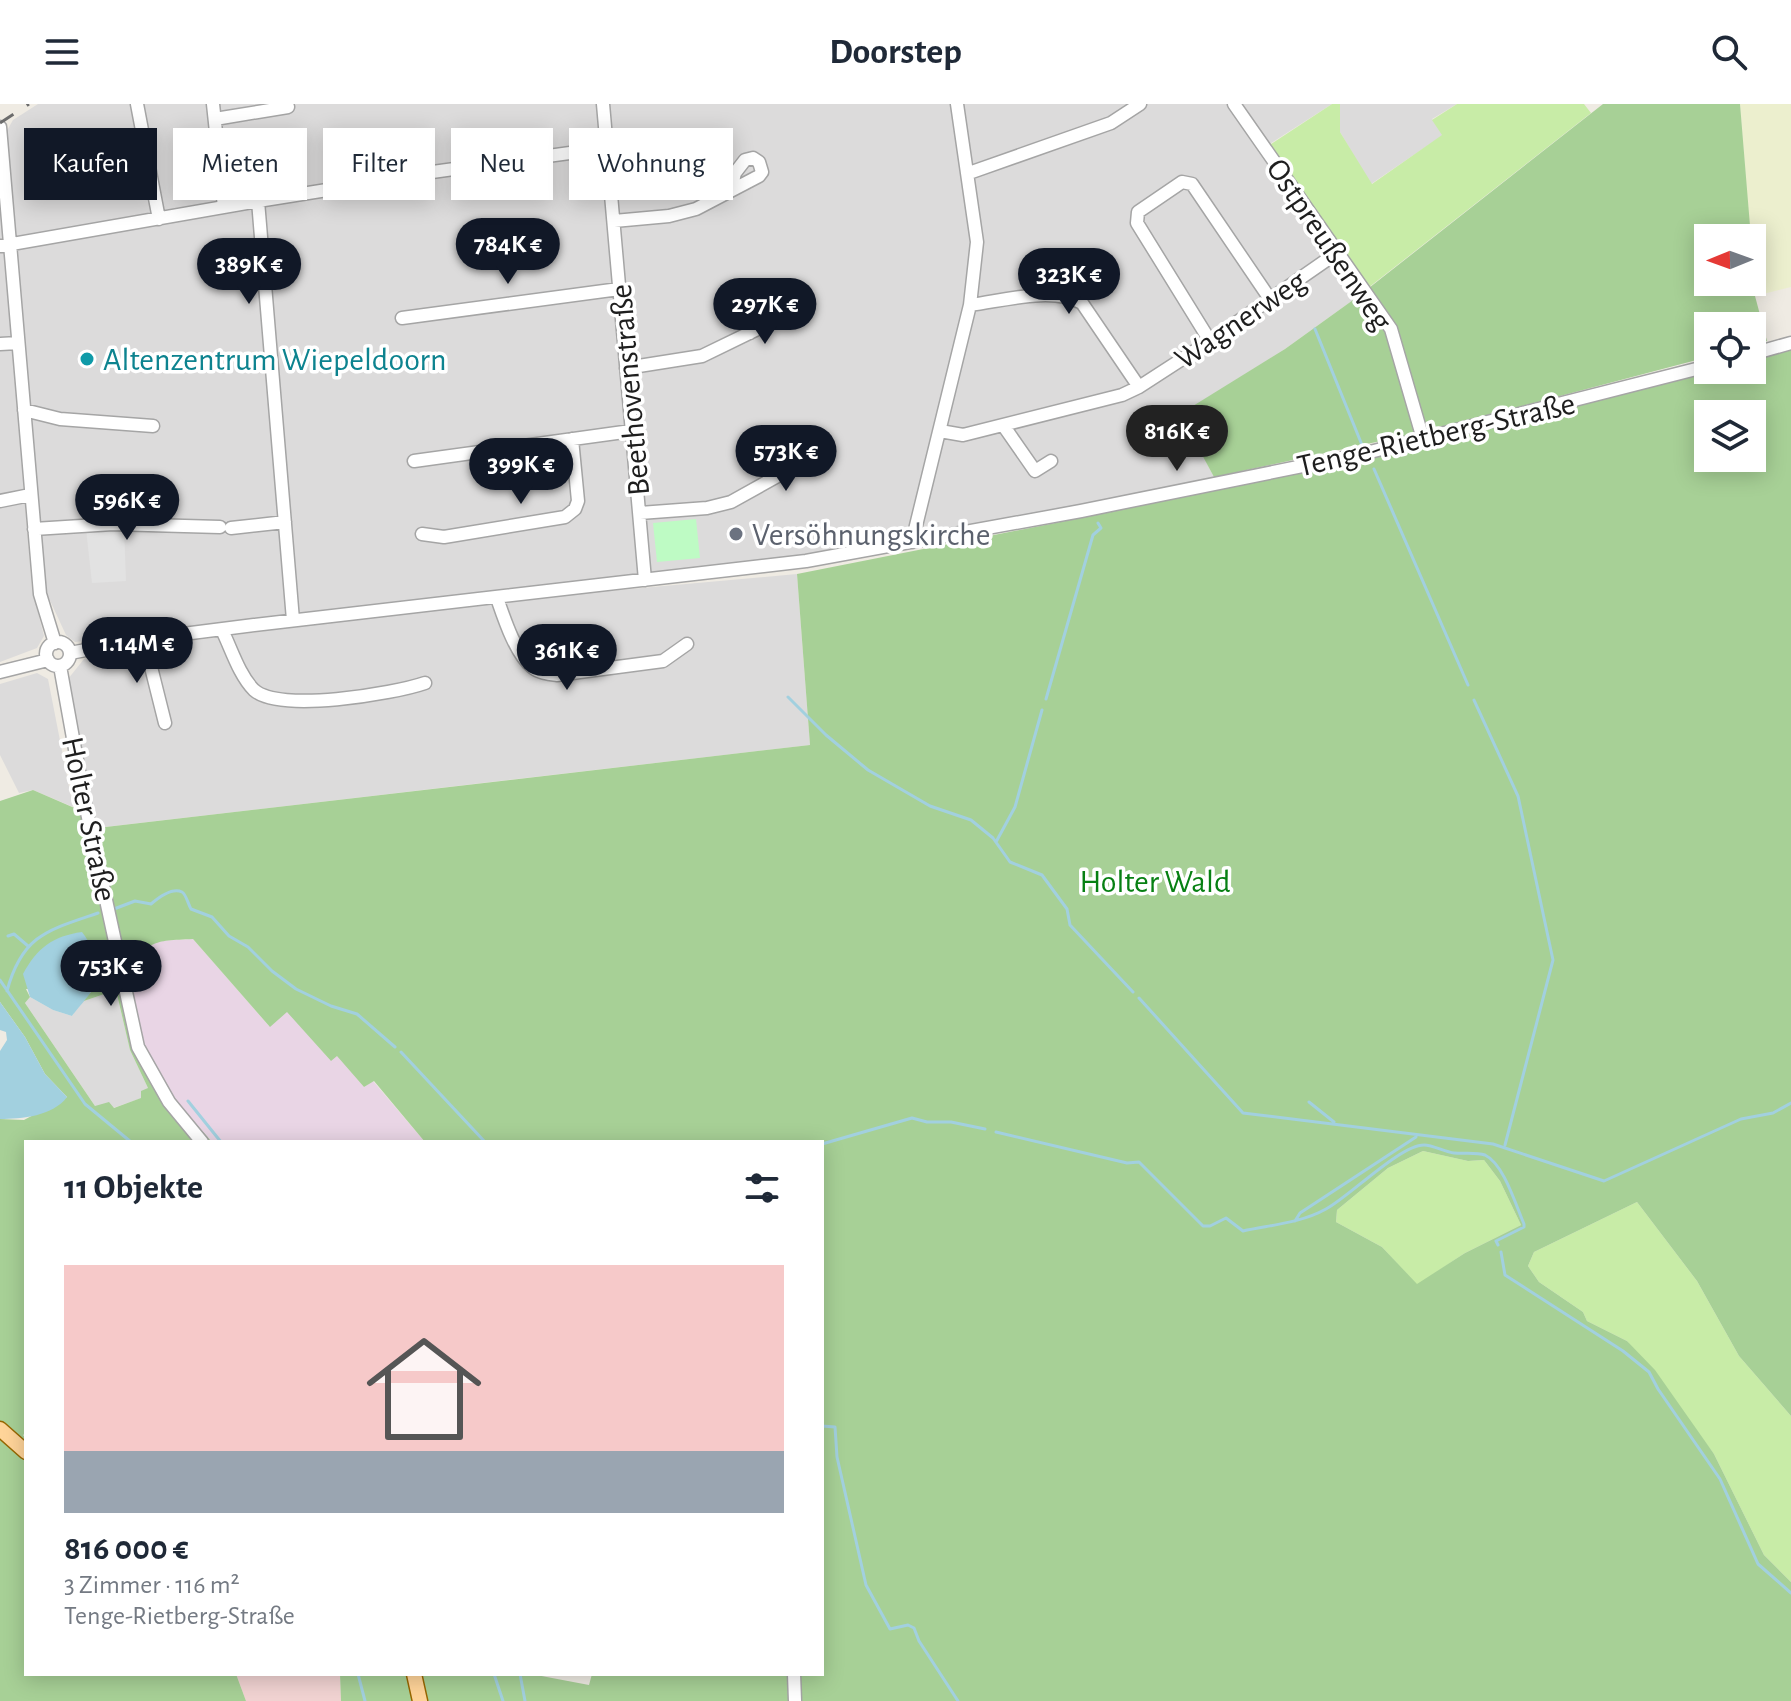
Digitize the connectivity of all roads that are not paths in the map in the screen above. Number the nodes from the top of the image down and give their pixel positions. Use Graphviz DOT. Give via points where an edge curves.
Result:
graph roads {
  1 [pos="137,104"];
  2 [pos="213,104"];
  3 [pos="287,104"];
  4 [pos="603,104"];
  5 [pos="957,104"];
  6 [pos="1140,104"];
  7 [pos="1234,104"];
  8 [pos="215,119"];
  9 [pos="0,127"];
  10 [pos="605,128"];
  11 [pos="569,153"];
  12 [pos="969,173"];
  13 [pos="612,200"];
  14 [pos="713,200"];
  15 [pos="258,201"];
  16 [pos="224,207"];
  17 [pos="159,219"];
  18 [pos="614,221"];
  19 [pos="5,245"];
  20 [pos="1338,252"];
  21 [pos="619,289"];
  22 [pos="1270,299"];
  23 [pos="970,305"];
  24 [pos="402,318"];
  25 [pos="750,333"];
  26 [pos="1210,341"];
  27 [pos="18,343"];
  28 [pos="1791,343"];
  29 [pos="0,344"];
  30 [pos="1766,350"];
  31 [pos="626,368"];
  32 [pos="1694,370"];
  33 [pos="1139,387"];
  34 [pos="24,410"];
  35 [pos="1003,425"];
  36 [pos="153,426"];
  37 [pos="631,431"];
  38 [pos="940,431"];
  39 [pos="572,439"];
  40 [pos="1423,439"];
  41 [pos="414,461"];
  42 [pos="1051,461"];
  43 [pos="781,475"];
  44 [pos="30,495"];
  45 [pos="0,501"];
  46 [pos="640,513"];
  47 [pos="285,522"];
  48 [pos="34,529"];
  49 [pos="422,534"];
  50 [pos="912,542"];
  51 [pos="645,580"];
  52 [pos="497,598"];
  53 [pos="293,620"];
  54 [pos="222,630"];
  55 [pos="144,639"];
  56 [pos="55,643"];
  57 [pos="687,644"];
  58 [pos="70,653"];
  59 [pos="54,663"];
  60 [pos="0,672"];
  61 [pos="425,683"];
  62 [pos="165,723"];
  63 [pos="200,1140"];
  64 [pos="0,1429"];
  65 [pos="24,1450"];
  66 [pos="414,1676"];
  67 [pos="794,1676"];
  68 [pos="420,1701"];
  69 [pos="795,1701"];
  1 -- 17 [label="street"];
  2 -- 8 [label="street"];
  3 -- 8 [label="street"];
  4 -- 10 [label="street, Beethovenstraße"];
  5 -- 12 [label="street"];
  6 -- 12 [label="street" via="1111,123"];
  7 -- 20 [label="street, Ostpreußenweg"];
  8 -- 16 [label="street"];
  9 -- 19 [label="street"];
  11 -- 15 [label="street"];
  12 -- 23 [label="street" via="977,242"];
  13 -- 18 [label="street, Beethovenstraße"];
  14 -- 18 [label="street" via="669,216"];
  15 -- 16 [label="street"];
  15 -- 47 [label="street"];
  16 -- 17 [label="street"];
  17 -- 19 [label="street"];
  18 -- 21 [label="street, Beethovenstraße"];
  19 -- 27 [label="street"];
  20 -- 22 [label="street, Wagnerweg"];
  20 -- 40 [label="street, Ostpreußenweg" via="1391,329"];
  21 -- 24 [label="street"];
  21 -- 31 [label="street, Beethovenstraße"];
  22 -- 26 [label="street, Wagnerweg"];
  22 -- 26 [label="street" via="1192,184 1182,182 1138,212 1137,223"];
  23 -- 33 [label="street" via="1056,293 1071,297 1082,303"];
  23 -- 38 [label="street"];
  25 -- 31 [label="street" via="702,356"];
  26 -- 33 [label="street, Wagnerweg"];
  27 -- 29 [label="street"];
  27 -- 34 [label="street"];
  28 -- 30 [label="street"];
  31 -- 37 [label="street, Beethovenstraße"];
  32 -- 40 [label="street, Tenge-Rietberg-Straße"];
  33 -- 35 [label="street, Wagnerweg"];
  34 -- 36 [label="street" via="60,419"];
  34 -- 44 [label="street"];
  35 -- 38 [label="street, Wagnerweg" via="963,435"];
  35 -- 42 [label="street" via="1035,471"];
  37 -- 39 [label="street"];
  37 -- 46 [label="street, Beethovenstraße"];
  38 -- 50 [label="street"];
  39 -- 41 [label="street"];
  39 -- 49 [label="street" via="578,501 565,517 444,537"];
  40 -- 50 [label="street, Tenge-Rietberg-Straße"];
  43 -- 46 [label="street" via="731,502"];
  44 -- 45 [label="street"];
  44 -- 48 [label="street"];
  46 -- 51 [label="street, Beethovenstraße"];
  47 -- 48 [label="street"];
  47 -- 53 [label="street"];
  48 -- 56 [label="street" via="40,594"];
  50 -- 51 [label="street, Tenge-Rietberg-Straße"];
  51 -- 52 [label="street, Tenge-Rietberg-Straße"];
  52 -- 53 [label="street, Tenge-Rietberg-Straße"];
  52 -- 57 [label="street" via="509,632 531,666 542,672 557,675 663,661"];
  53 -- 54 [label="street, Tenge-Rietberg-Straße"];
  54 -- 55 [label="street, Tenge-Rietberg-Straße"];
  54 -- 61 [label="street" via="248,682 277,700 384,694"];
  55 -- 58 [label="street, Tenge-Rietberg-Straße"];
  55 -- 62 [label="street"];
  56 -- 58 [label="street" via="63,643"];
  56 -- 59 [label="street" via="47,649"];
  58 -- 59 [label="street" via="69,660"];
  59 -- 60 [label="street"];
  59 -- 63 [label="street, Holter Straße" via="138,1047 169,1102"];
  64 -- 65 [label="main road"];
  66 -- 68 [label="main road"];
  67 -- 69 [label="street"];
}
